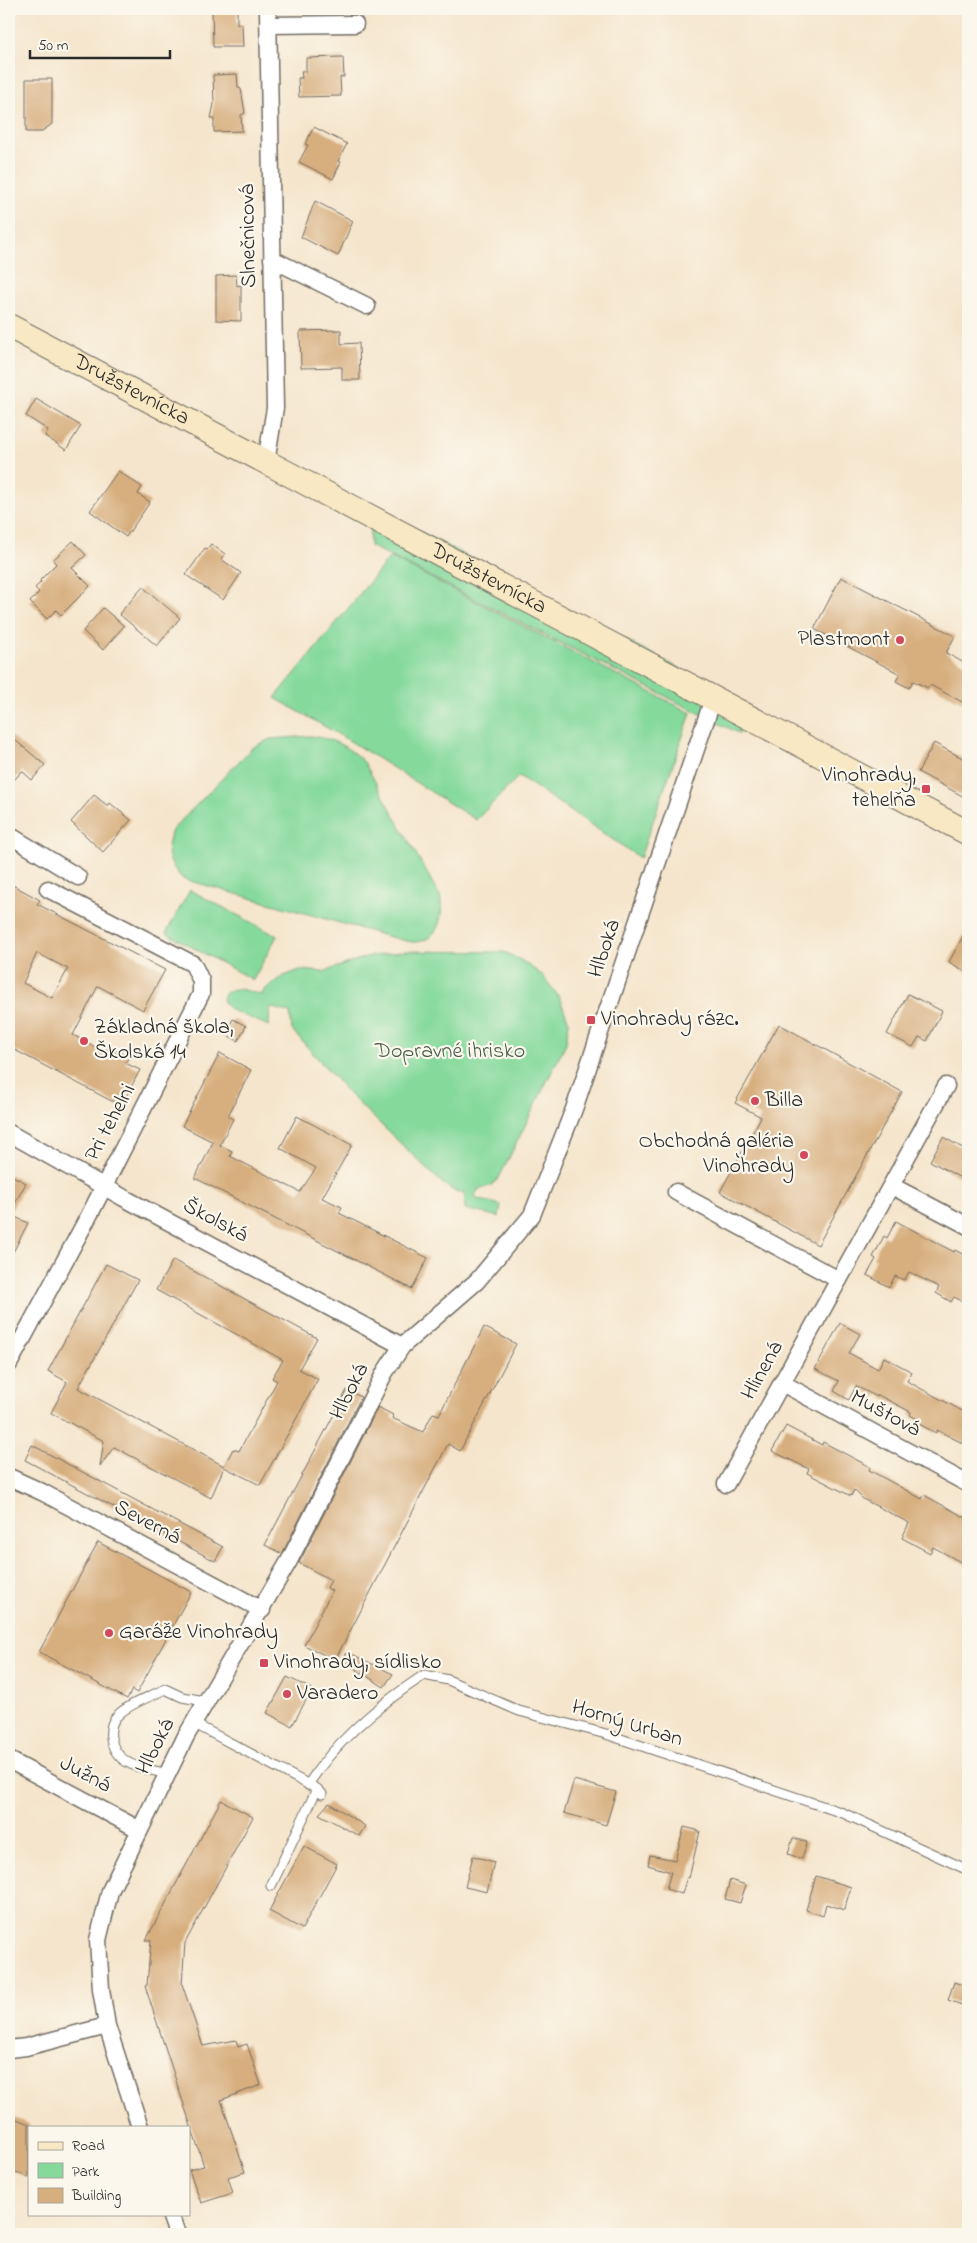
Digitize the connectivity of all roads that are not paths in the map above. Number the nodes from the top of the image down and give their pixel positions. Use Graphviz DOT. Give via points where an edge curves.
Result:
graph roads {
  1 [pos="268,17"];
  2 [pos="356,24"];
  3 [pos="272,260"];
  4 [pos="367,306"];
  5 [pos="9,326"];
  6 [pos="266,462"];
  7 [pos="713,699"];
  8 [pos="968,834"];
  9 [pos="9,835"];
  10 [pos="78,877"];
  11 [pos="48,889"];
  12 [pos="946,1086"];
  13 [pos="9,1133"];
  14 [pos="102,1186"];
  15 [pos="892,1186"];
  16 [pos="676,1192"];
  17 [pos="968,1226"];
  18 [pos="839,1280"];
  19 [pos="402,1346"];
  20 [pos="9,1364"];
  21 [pos="782,1383"];
  22 [pos="9,1477"];
  23 [pos="726,1484"];
  24 [pos="968,1484"];
  25 [pos="262,1610"];
  26 [pos="205,1701"];
  27 [pos="193,1724"];
  28 [pos="9,1760"];
  29 [pos="168,1774"];
  30 [pos="308,1785"];
  31 [pos="140,1830"];
  32 [pos="968,1870"];
  33 [pos="271,1886"];
  34 [pos="107,2026"];
  35 [pos="9,2049"];
  36 [pos="140,2126"];
  37 [pos="171,2216"];
  38 [pos="177,2234"];
  1 -- 2 [label="street"];
  1 -- 3 [label="street, Slnečnicová"];
  3 -- 4 [label="street"];
  3 -- 6 [label="street, Slnečnicová" via="275,408"];
  5 -- 6 [label="main road, Družstevnícka"];
  6 -- 7 [label="main road, Družstevnícka"];
  7 -- 8 [label="main road, Družstevnícka"];
  7 -- 19 [label="street, Hlboká" via="571,1118 532,1215 477,1280"];
  9 -- 10 [label="street"];
  11 -- 14 [label="street, Pri tehelni" via="193,964 201,981 201,994"];
  12 -- 15 [label="street, Hlinená"];
  13 -- 14 [label="street, Školská"];
  14 -- 19 [label="street, Školská"];
  14 -- 20 [label="street, Pri tehelni"];
  15 -- 17 [label="street"];
  15 -- 18 [label="street, Hlinená"];
  16 -- 18 [label="street"];
  18 -- 21 [label="street, Hlinená"];
  19 -- 25 [label="street, Hlboká" via="385,1372"];
  21 -- 23 [label="street, Hlinená"];
  21 -- 24 [label="street, Muštová"];
  22 -- 25 [label="street, Severná"];
  25 -- 26 [label="street, Hlboká"];
  26 -- 27 [label="street, Hlboká"];
  26 -- 29 [label="lane" via="182,1697 165,1689 131,1706 112,1723 112,1744 119,1755 128,1763"];
  27 -- 29 [label="street, Hlboká"];
  27 -- 30 [label="lane"];
  28 -- 31 [label="street, Južná"];
  29 -- 31 [label="street, Hlboká"];
  30 -- 32 [label="lane, Horný Urban" via="324,1760 392,1696 424,1675 448,1680 519,1711 606,1734 843,1813"];
  30 -- 33 [label="lane" via="320,1791"];
  31 -- 34 [label="street, Hlboká" via="110,1890 98,1940"];
  34 -- 35 [label="street"];
  34 -- 36 [label="street, Hlboká"];
  37 -- 38 [label="street"];
}
